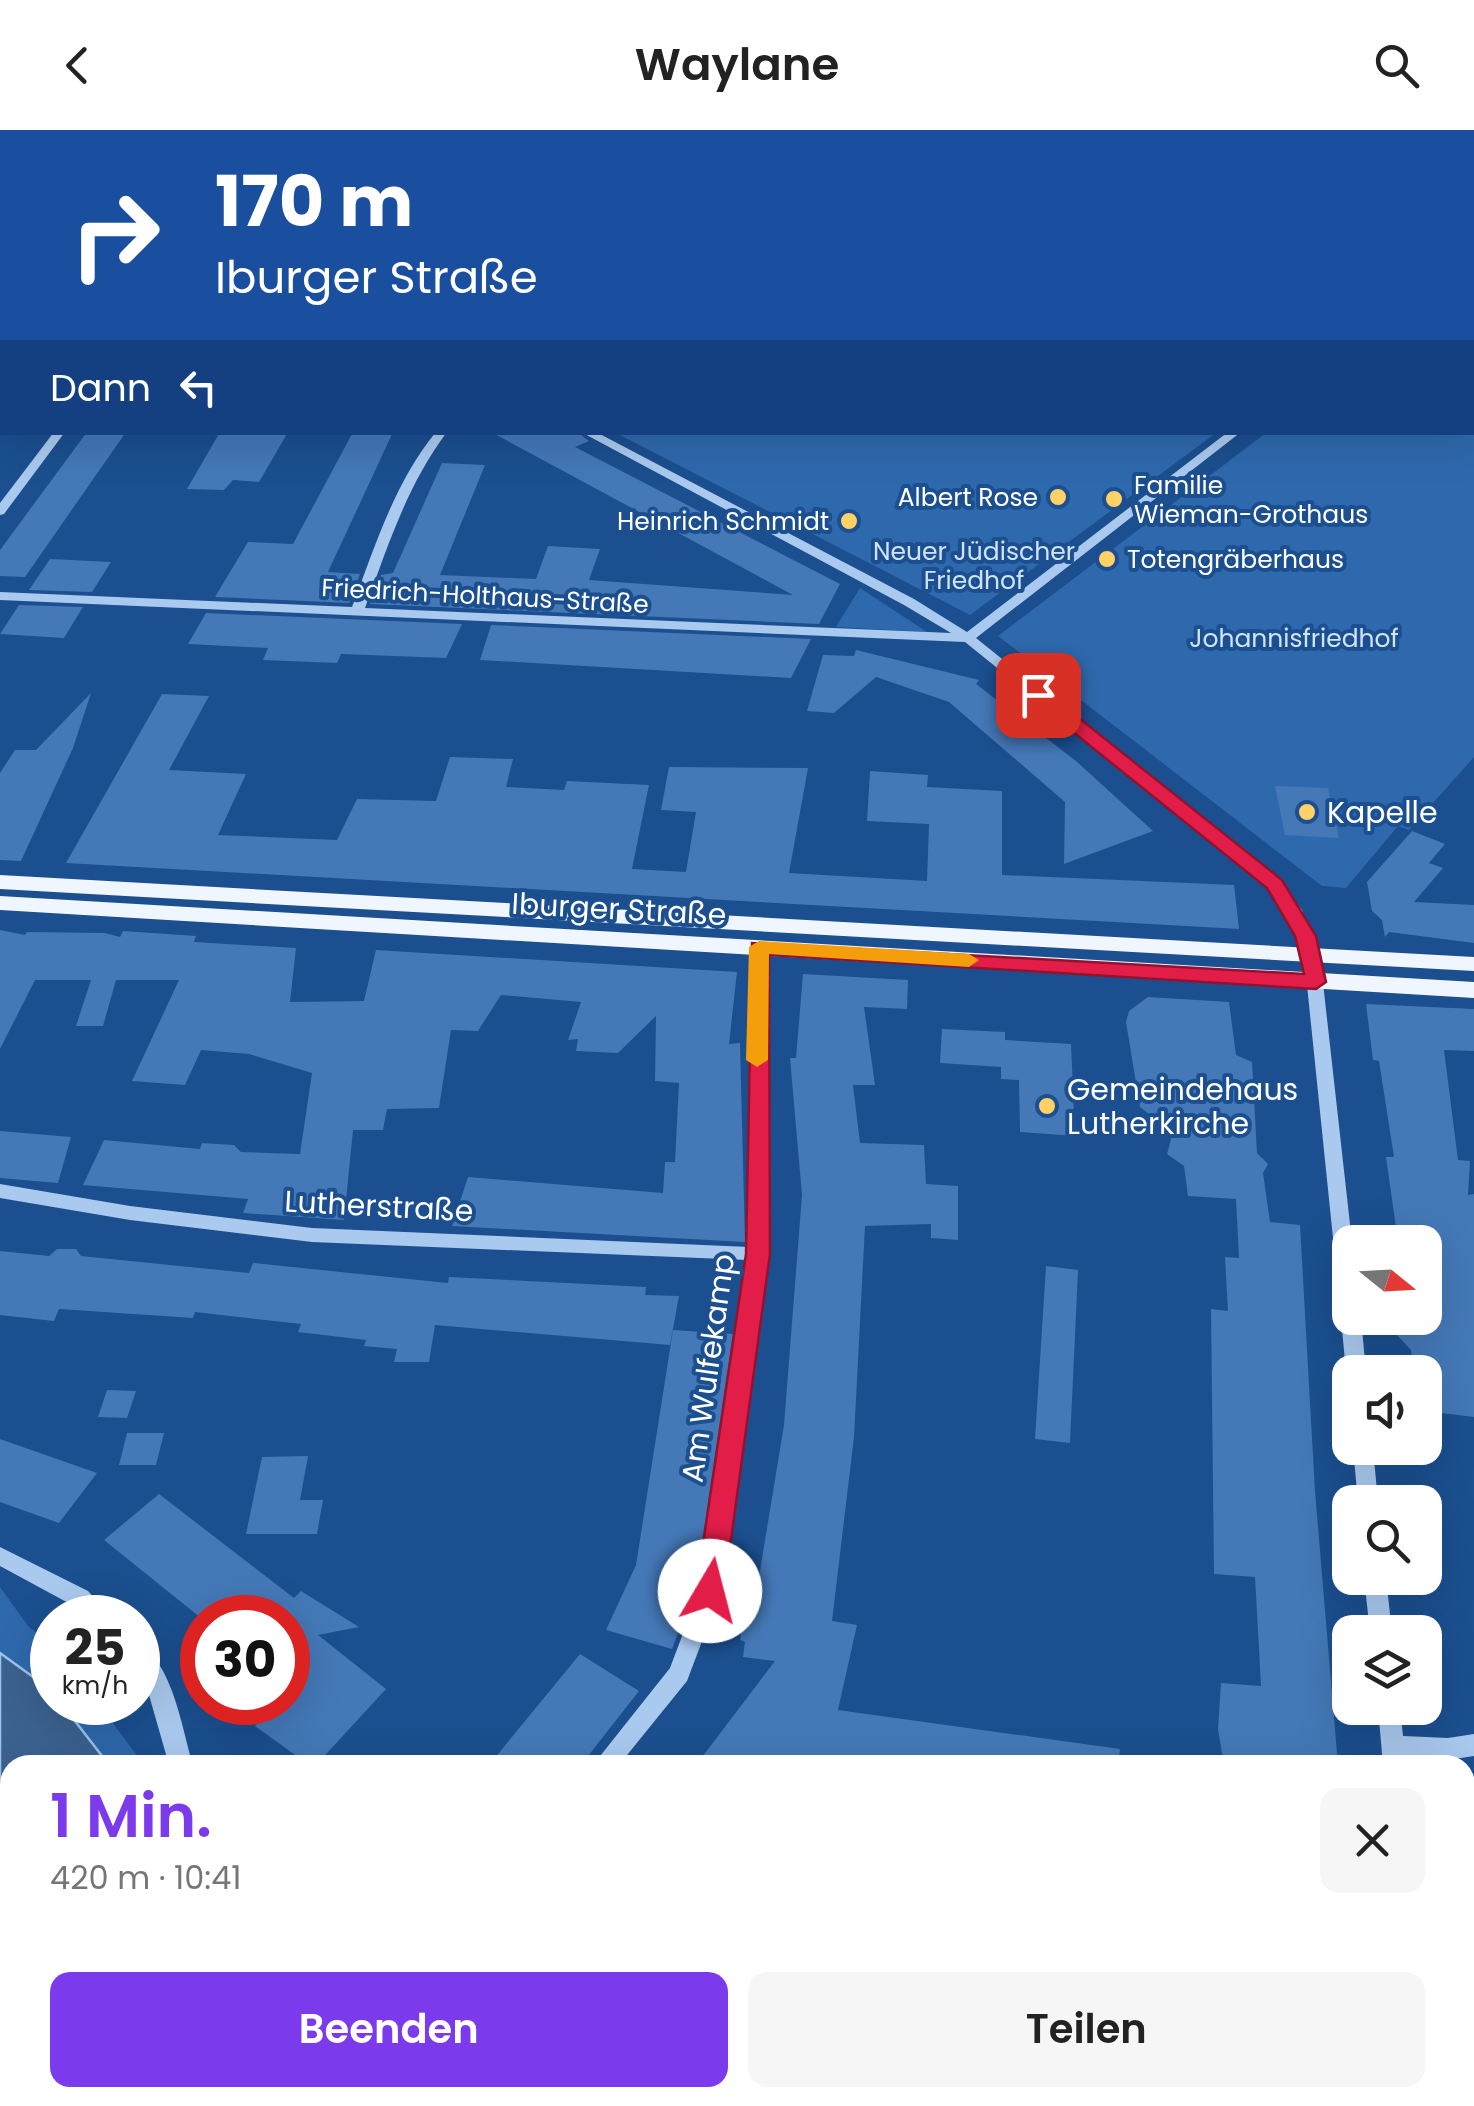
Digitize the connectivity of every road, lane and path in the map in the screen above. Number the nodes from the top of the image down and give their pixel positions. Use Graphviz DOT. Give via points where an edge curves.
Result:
graph roads {
  1 [pos="58,435"];
  2 [pos="439,435"];
  3 [pos="592,435"];
  4 [pos="1232,435"];
  5 [pos="0,512"];
  6 [pos="0,596"];
  7 [pos="357,612"];
  8 [pos="968,638"];
  9 [pos="0,882"];
  10 [pos="0,903"];
  11 [pos="759,947"];
  12 [pos="1312,956"];
  13 [pos="1474,964"];
  14 [pos="1316,982"];
  15 [pos="1474,990"];
  16 [pos="0,1191"];
  17 [pos="1342,1225"];
  18 [pos="758,1254"];
  19 [pos="0,1556"];
  20 [pos="74,1595"];
  21 [pos="160,1697"];
  22 [pos="1390,1725"];
  23 [pos="1474,1745"];
  24 [pos="177,1755"];
  25 [pos="613,1755"];
  26 [pos="1394,1755"];
  27 [pos="1403,1755"];
  1 -- 5 [label="street"];
  2 -- 7 [label="street" via="397,512"];
  3 -- 8 [label="street"];
  4 -- 8 [label="street"];
  6 -- 7 [label="street, Friedrich-Holthaus-Straße"];
  7 -- 8 [label="street, Friedrich-Holthaus-Straße"];
  8 -- 12 [label="street" via="1254,864 1294,910"];
  9 -- 12 [label="main road, Iburger Straße"];
  10 -- 11 [label="main road, Iburger Straße"];
  11 -- 14 [label="main road, Iburger Straße"];
  11 -- 18 [label="street, Am Wulfekamp"];
  12 -- 13 [label="main road, Iburger Straße"];
  12 -- 14 [label="street"];
  14 -- 15 [label="main road, Iburger Straße"];
  14 -- 17 [label="street"];
  16 -- 18 [label="street, Lutherstraße" via="312,1235"];
  18 -- 25 [label="street, Am Wulfekamp" via="710,1591 679,1674"];
  19 -- 20 [label="street"];
  21 -- 24 [label="street"];
  22 -- 26 [label="street"];
  23 -- 27 [label="street"];
}
